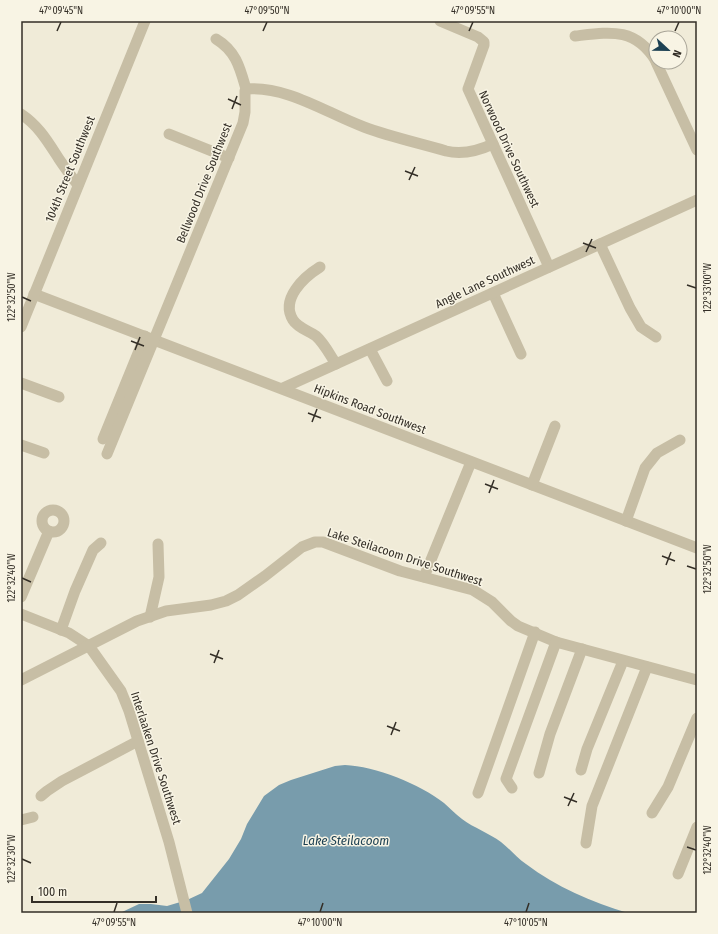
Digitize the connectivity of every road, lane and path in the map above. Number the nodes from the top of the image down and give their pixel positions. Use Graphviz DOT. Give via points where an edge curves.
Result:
graph roads {
  1 [pos="145,21"];
  2 [pos="440,21"];
  3 [pos="575,36"];
  4 [pos="216,39"];
  5 [pos="648,50"];
  6 [pos="660,70"];
  7 [pos="246,89"];
  8 [pos="21,114"];
  9 [pos="169,134"];
  10 [pos="493,144"];
  11 [pos="697,150"];
  12 [pos="229,158"];
  13 [pos="78,184"];
  14 [pos="697,200"];
  15 [pos="600,244"];
  16 [pos="320,267"];
  17 [pos="549,267"];
  18 [pos="493,293"];
  19 [pos="34,294"];
  20 [pos="21,327"];
  21 [pos="656,337"];
  22 [pos="149,338"];
  23 [pos="370,349"];
  24 [pos="521,354"];
  25 [pos="336,364"];
  26 [pos="387,381"];
  27 [pos="21,383"];
  28 [pos="283,388"];
  29 [pos="59,397"];
  30 [pos="555,426"];
  31 [pos="104,439"];
  32 [pos="680,440"];
  33 [pos="21,445"];
  34 [pos="44,453"];
  35 [pos="107,454"];
  36 [pos="471,462"];
  37 [pos="532,485"];
  38 [pos="626,521"];
  39 [pos="49,531"];
  40 [pos="100,544"];
  41 [pos="158,544"];
  42 [pos="697,548"];
  43 [pos="424,577"];
  44 [pos="21,597"];
  45 [pos="21,614"];
  46 [pos="150,617"];
  47 [pos="61,630"];
  48 [pos="535,632"];
  49 [pos="556,642"];
  50 [pos="89,646"];
  51 [pos="582,649"];
  52 [pos="623,661"];
  53 [pos="647,667"];
  54 [pos="21,680"];
  55 [pos="697,680"];
  56 [pos="697,718"];
  57 [pos="138,741"];
  58 [pos="581,770"];
  59 [pos="539,773"];
  60 [pos="512,788"];
  61 [pos="478,793"];
  62 [pos="41,796"];
  63 [pos="652,813"];
  64 [pos="33,817"];
  65 [pos="21,820"];
  66 [pos="697,827"];
  67 [pos="586,843"];
  68 [pos="678,874"];
  69 [pos="187,913"];
  1 -- 13 [label="street, 104th Street Southwest"];
  2 -- 10 [label="street, Norwood Drive Southwest" via="482,40 484,45 468,89"];
  3 -- 5 [label="street" via="611,32 624,34 637,40"];
  4 -- 7 [label="street, Bellwood Drive Southwest" via="232,52"];
  6 -- 11 [label="street"];
  7 -- 10 [label="street" via="266,89 286,94 365,127 446,152 464,153"];
  7 -- 12 [label="street, Bellwood Drive Southwest" via="243,123"];
  8 -- 13 [label="street" via="39,128"];
  9 -- 12 [label="street"];
  10 -- 17 [label="street, Norwood Drive Southwest"];
  12 -- 22 [label="street, Bellwood Drive Southwest"];
  13 -- 19 [label="street, 104th Street Southwest"];
  14 -- 15 [label="street, Angle Lane Southwest"];
  15 -- 17 [label="street, Angle Lane Southwest"];
  15 -- 21 [label="street" via="630,308 641,326"];
  16 -- 25 [label="street" via="299,285 289,309 294,321 316,337"];
  17 -- 18 [label="street, Angle Lane Southwest"];
  18 -- 23 [label="street, Angle Lane Southwest"];
  18 -- 24 [label="street"];
  19 -- 20 [label="street, 104th Street Southwest"];
  19 -- 22 [label="street, Hipkins Road Southwest"];
  22 -- 28 [label="street, Hipkins Road Southwest"];
  22 -- 31 [label="street"];
  22 -- 35 [label="street"];
  23 -- 25 [label="street, Angle Lane Southwest"];
  23 -- 26 [label="street"];
  25 -- 28 [label="street, Angle Lane Southwest"];
  27 -- 29 [label="street"];
  28 -- 36 [label="street, Hipkins Road Southwest"];
  30 -- 37 [label="street"];
  32 -- 38 [label="street" via="657,453 645,468"];
  33 -- 34 [label="street"];
  36 -- 37 [label="street, Hipkins Road Southwest"];
  36 -- 43 [label="street"];
  37 -- 38 [label="street, Hipkins Road Southwest"];
  38 -- 42 [label="street, Hipkins Road Southwest"];
  39 -- 44 [label="street"];
  40 -- 47 [label="street" via="93,550"];
  41 -- 46 [label="street" via="159,577"];
  43 -- 46 [label="street, Lake Steilacoom Drive Southwest" via="400,571 323,542 315,542 302,547 238,595 215,604 166,611"];
  43 -- 48 [label="street, Lake Steilacoom Drive Southwest" via="473,590 492,602 518,626"];
  45 -- 47 [label="street"];
  46 -- 50 [label="street, Lake Steilacoom Drive Southwest"];
  47 -- 50 [label="street"];
  48 -- 49 [label="street, Lake Steilacoom Drive Southwest"];
  48 -- 61 [label="street"];
  49 -- 51 [label="street, Lake Steilacoom Drive Southwest"];
  49 -- 60 [label="street" via="506,779"];
  50 -- 54 [label="street"];
  50 -- 57 [label="street, Interlaaken Drive Southwest" via="121,692"];
  51 -- 52 [label="street, Lake Steilacoom Drive Southwest"];
  51 -- 59 [label="street" via="550,734"];
  52 -- 53 [label="street, Lake Steilacoom Drive Southwest"];
  52 -- 58 [label="street"];
  53 -- 55 [label="street, Lake Steilacoom Drive Southwest"];
  53 -- 67 [label="street" via="592,806"];
  56 -- 63 [label="street" via="668,787"];
  57 -- 62 [label="street" via="62,781"];
  57 -- 69 [label="street, Interlaaken Drive Southwest" via="169,842"];
  64 -- 65 [label="street"];
  66 -- 68 [label="street"];
}
